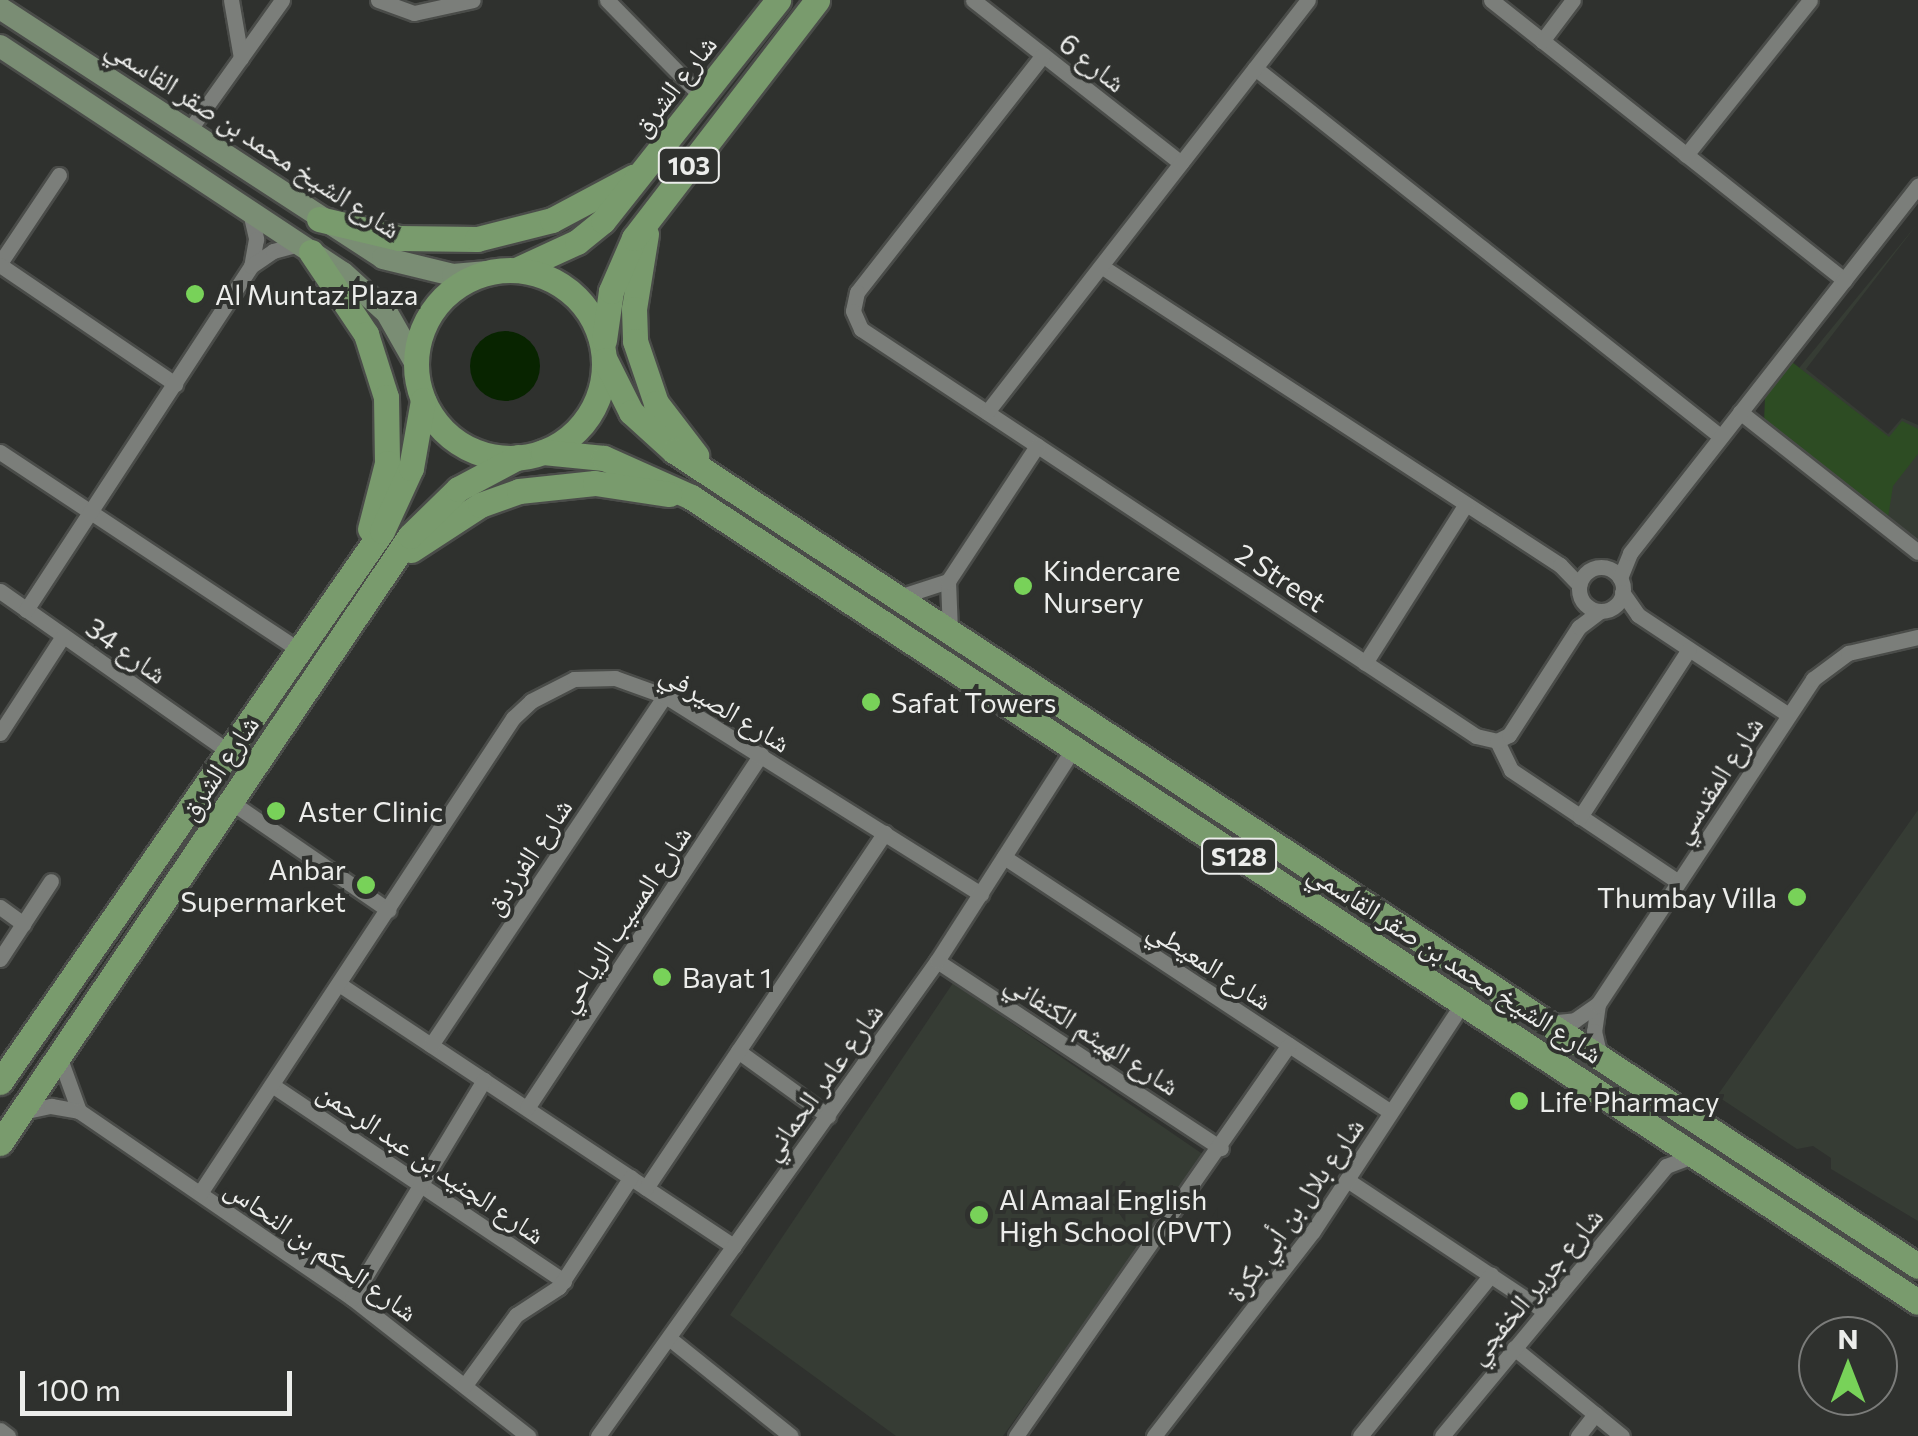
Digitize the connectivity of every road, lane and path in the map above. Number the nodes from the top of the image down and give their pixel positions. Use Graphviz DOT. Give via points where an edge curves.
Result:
graph roads {
  1 [pos="230,0"];
  2 [pos="282,0"];
  3 [pos="378,0"];
  4 [pos="473,0"];
  5 [pos="607,0"];
  6 [pos="778,0"];
  7 [pos="818,0"];
  8 [pos="973,0"];
  9 [pos="1308,0"];
  10 [pos="1491,0"];
  11 [pos="1573,0"];
  12 [pos="1810,0"];
  13 [pos="0,8"];
  14 [pos="1542,41"];
  15 [pos="5,53"];
  16 [pos="1044,55"];
  17 [pos="241,58"];
  18 [pos="1256,68"];
  19 [pos="702,97"];
  20 [pos="188,132"];
  21 [pos="1686,155"];
  22 [pos="1182,163"];
  23 [pos="646,169"];
  24 [pos="59,174"];
  25 [pos="1918,186"];
  26 [pos="250,211"];
  27 [pos="650,214"];
  28 [pos="320,219"];
  29 [pos="306,248"];
  30 [pos="0,264"];
  31 [pos="251,266"];
  32 [pos="1101,266"];
  33 [pos="503,271"];
  34 [pos="1844,280"];
  35 [pos="604,355"];
  36 [pos="416,364"];
  37 [pos="174,384"];
  38 [pos="423,400"];
  39 [pos="987,412"];
  40 [pos="1740,412"];
  41 [pos="1721,438"];
  42 [pos="1038,446"];
  43 [pos="0,452"];
  44 [pos="531,454"];
  45 [pos="712,474"];
  46 [pos="691,497"];
  47 [pos="1466,504"];
  48 [pos="91,512"];
  49 [pos="1918,552"];
  50 [pos="362,558"];
  51 [pos="391,564"];
  52 [pos="1560,566"];
  53 [pos="1610,577"];
  54 [pos="948,580"];
  55 [pos="0,591"];
  56 [pos="1580,593"];
  57 [pos="898,597"];
  58 [pos="26,610"];
  59 [pos="1605,610"];
  60 [pos="1638,615"];
  61 [pos="1579,627"];
  62 [pos="950,630"];
  63 [pos="64,636"];
  64 [pos="1918,637"];
  65 [pos="298,649"];
  66 [pos="1689,649"];
  67 [pos="1366,663"];
  68 [pos="665,696"];
  69 [pos="1788,714"];
  70 [pos="0,733"];
  71 [pos="1498,741"];
  72 [pos="1074,748"];
  73 [pos="226,750"];
  74 [pos="761,755"];
  75 [pos="231,802"];
  76 [pos="1580,818"];
  77 [pos="885,833"];
  78 [pos="1004,857"];
  79 [pos="1276,880"];
  80 [pos="52,881"];
  81 [pos="1678,882"];
  82 [pos="981,894"];
  83 [pos="0,907"];
  84 [pos="388,910"];
  85 [pos="1379,913"];
  86 [pos="23,924"];
  87 [pos="0,959"];
  88 [pos="938,960"];
  89 [pos="339,984"];
  90 [pos="1463,1003"];
  91 [pos="1598,1004"];
  92 [pos="1547,1023"];
  93 [pos="431,1045"];
  94 [pos="1289,1045"];
  95 [pos="738,1051"];
  96 [pos="59,1056"];
  97 [pos="1600,1057"];
  98 [pos="484,1080"];
  99 [pos="0,1082"];
  100 [pos="272,1086"];
  101 [pos="527,1108"];
  102 [pos="79,1111"];
  103 [pos="22,1112"];
  104 [pos="1391,1112"];
  105 [pos="828,1116"];
  106 [pos="1663,1134"];
  107 [pos="0,1143"];
  108 [pos="1221,1148"];
  109 [pos="1696,1155"];
  110 [pos="1666,1166"];
  111 [pos="630,1177"];
  112 [pos="1348,1180"];
  113 [pos="421,1185"];
  114 [pos="646,1188"];
  115 [pos="200,1193"];
  116 [pos="1885,1245"];
  117 [pos="734,1246"];
  118 [pos="1918,1254"];
  119 [pos="1918,1266"];
  120 [pos="1490,1275"];
  121 [pos="564,1281"];
  122 [pos="1891,1284"];
  123 [pos="352,1298"];
  124 [pos="1918,1302"];
  125 [pos="1544,1310"];
  126 [pos="1918,1320"];
  127 [pos="669,1338"];
  128 [pos="1514,1348"];
  129 [pos="465,1385"];
  130 [pos="1596,1414"];
  131 [pos="0,1430"];
  132 [pos="8,1436"];
  133 [pos="528,1436"];
  134 [pos="598,1436"];
  135 [pos="791,1436"];
  136 [pos="1016,1436"];
  137 [pos="1154,1436"];
  138 [pos="1360,1436"];
  139 [pos="1442,1436"];
  140 [pos="1578,1436"];
  141 [pos="1622,1436"];
  1 -- 17 [label="street"];
  2 -- 17 [label="street"];
  3 -- 4 [label="street" via="434,13"];
  5 -- 19 [label="street"];
  6 -- 19 [label="main road, شارع الشرق"];
  7 -- 27 [label="main road, 103"];
  8 -- 16 [label="street, شارع 6"];
  9 -- 18 [label="street"];
  10 -- 14 [label="street"];
  11 -- 14 [label="street"];
  12 -- 21 [label="street"];
  13 -- 20 [label="main road, شارع الشيخ محمد بن صقر القاسمي"];
  14 -- 21 [label="street"];
  15 -- 26 [label="main road"];
  16 -- 22 [label="street, شارع 6"];
  16 -- 39 [label="street, 2 Street" via="862,284 854,312 869,336"];
  17 -- 20 [label="street"];
  18 -- 22 [label="street"];
  18 -- 41 [label="street"];
  19 -- 23 [label="main road, شارع الشرق"];
  20 -- 28 [label="main road, شارع الشيخ محمد بن صقر القاسمي"];
  21 -- 34 [label="street"];
  22 -- 32 [label="street"];
  23 -- 28 [label="main road" via="552,220 477,239 400,238"];
  23 -- 33 [label="main road, شارع الشرق" via="576,242"];
  24 -- 30 [label="street"];
  25 -- 34 [label="street"];
  26 -- 29 [label="main road"];
  26 -- 31 [label="street" via="256,239"];
  27 -- 35 [label="main road, 103" via="616,278"];
  27 -- 45 [label="main road" via="634,309 643,373 674,430"];
  28 -- 33 [label="main road, شارع الشيخ محمد بن صقر القاسمي" via="383,258 418,270"];
  29 -- 31 [label="street" via="273,250"];
  29 -- 36 [label="main road" via="386,312"];
  29 -- 50 [label="main road" via="366,334 386,397 388,463"];
  30 -- 37 [label="street"];
  31 -- 37 [label="street"];
  32 -- 39 [label="street"];
  32 -- 47 [label="street"];
  33 -- 35 [label="main road" via="564,286 583,304"];
  33 -- 36 [label="main road" via="456,288 430,315"];
  34 -- 40 [label="street"];
  35 -- 44 [label="main road" via="595,406 572,433"];
  35 -- 45 [label="main road, شارع الشيخ محمد بن صقر القاسمي / S128" via="615,388 651,434"];
  36 -- 38 [label="main road"];
  37 -- 48 [label="street"];
  38 -- 44 [label="main road" via="452,437 472,449"];
  38 -- 50 [label="main road, شارع الشرق" via="405,484"];
  39 -- 42 [label="street, 2 Street"];
  40 -- 41 [label="street"];
  40 -- 49 [label="street"];
  41 -- 53 [label="street"];
  42 -- 54 [label="street"];
  42 -- 67 [label="street, 2 Street"];
  43 -- 48 [label="street"];
  44 -- 46 [label="main road, شارع الشيخ محمد بن صقر القاسمي / S128" via="604,458"];
  44 -- 51 [label="main road, شارع الشرق" via="432,510"];
  45 -- 57 [label="main road, شارع الشيخ محمد بن صقر القاسمي / S128"];
  46 -- 51 [label="main road" via="595,483 519,491 480,506"];
  46 -- 72 [label="main road, شارع الشيخ محمد بن صقر القاسمي / S128"];
  47 -- 52 [label="street"];
  47 -- 67 [label="street"];
  48 -- 58 [label="street"];
  48 -- 65 [label="street"];
  50 -- 65 [label="main road, شارع الشرق"];
  51 -- 75 [label="main road, شارع الشرق"];
  52 -- 53 [label="street"];
  52 -- 56 [label="street"];
  53 -- 56 [label="street"];
  53 -- 59 [label="street"];
  53 -- 60 [label="street"];
  54 -- 57 [label="street"];
  54 -- 62 [label="street"];
  55 -- 58 [label="street, شارع 34"];
  56 -- 59 [label="street"];
  56 -- 61 [label="street"];
  57 -- 62 [label="main road, شارع الشيخ محمد بن صقر القاسمي / S128"];
  58 -- 63 [label="street, شارع 34"];
  59 -- 60 [label="street"];
  59 -- 61 [label="street"];
  60 -- 66 [label="street"];
  61 -- 71 [label="street" via="1509,736"];
  62 -- 85 [label="main road, شارع الشيخ محمد بن صقر القاسمي / S128"];
  63 -- 70 [label="street"];
  63 -- 73 [label="street, شارع 34"];
  64 -- 69 [label="street, شارع المقدسي" via="1869,646 1830,664"];
  65 -- 73 [label="main road, شارع الشرق"];
  66 -- 69 [label="street"];
  66 -- 76 [label="street"];
  67 -- 71 [label="street, 2 Street" via="1476,736"];
  68 -- 74 [label="street, شارع الصيرفي"];
  68 -- 84 [label="street, شارع الصيرفي" via="598,676 530,701"];
  68 -- 93 [label="street, شارع الفرزدق"];
  69 -- 81 [label="street, شارع المقدسي"];
  71 -- 76 [label="street" via="1511,770"];
  72 -- 78 [label="street, شارع عامر الحماني"];
  72 -- 79 [label="main road, شارع الشيخ محمد بن صقر القاسمي / S128"];
  73 -- 99 [label="main road, شارع الشرق"];
  74 -- 77 [label="street, شارع الصيرفي"];
  74 -- 101 [label="street, شارع المسيب الرياحي"];
  75 -- 84 [label="street"];
  75 -- 96 [label="main road, شارع الشرق"];
  76 -- 81 [label="street"];
  77 -- 82 [label="street, شارع الصيرفي"];
  77 -- 95 [label="street"];
  78 -- 82 [label="street, شارع عامر الحماني"];
  78 -- 94 [label="street, شارع المعيطي"];
  79 -- 85 [label="main road" via="1288,871"];
  79 -- 90 [label="main road, شارع الشيخ محمد بن صقر القاسمي / S128"];
  80 -- 86 [label="street"];
  81 -- 91 [label="street, شارع المقدسي"];
  82 -- 88 [label="street, شارع عامر الحماني"];
  83 -- 86 [label="street"];
  84 -- 89 [label="street, شارع الصيرفي"];
  85 -- 92 [label="main road, شارع الشيخ محمد بن صقر القاسمي / S128"];
  86 -- 87 [label="street"];
  88 -- 105 [label="street, شارع عامر الحماني"];
  88 -- 108 [label="street, شارع الهيثم الكنفاني"];
  89 -- 93 [label="street"];
  89 -- 100 [label="street, شارع الصيرفي"];
  90 -- 104 [label="street, شارع بلال بن أبي بكرة"];
  90 -- 106 [label="main road, شارع الشيخ محمد بن صقر القاسمي / S128"];
  91 -- 92 [label="street" via="1575,1020"];
  91 -- 97 [label="street" via="1594,1031"];
  92 -- 97 [label="main road, شارع الشيخ محمد بن صقر القاسمي / S128"];
  93 -- 98 [label="street"];
  94 -- 104 [label="street, شارع المعيطي"];
  94 -- 108 [label="street"];
  95 -- 105 [label="street"];
  95 -- 114 [label="street"];
  96 -- 102 [label="street"];
  96 -- 103 [label="main road, شارع الشرق"];
  97 -- 116 [label="main road, شارع الشيخ محمد بن صقر القاسمي / S128"];
  98 -- 101 [label="street"];
  98 -- 113 [label="street"];
  100 -- 113 [label="street, شارع الجنيد بن عبد الرحمن"];
  100 -- 115 [label="street, شارع الصيرفي"];
  101 -- 111 [label="street"];
  102 -- 103 [label="street" via="50,1106"];
  102 -- 115 [label="street, شارع الحكم بن النحاس"];
  103 -- 107 [label="main road, شارع الشرق"];
  104 -- 112 [label="street, شارع بلال بن أبي بكرة"];
  105 -- 117 [label="street, شارع عامر الحماني"];
  106 -- 109 [label="main road, شارع الشيخ محمد بن صقر القاسمي / S128"];
  106 -- 110 [label="street"];
  108 -- 136 [label="street"];
  109 -- 110 [label="street, شارع جرير الخفجي"];
  109 -- 122 [label="main road, شارع الشيخ محمد بن صقر القاسمي / S128"];
  110 -- 125 [label="street, شارع جرير الخفجي"];
  111 -- 114 [label="street"];
  111 -- 121 [label="street"];
  112 -- 120 [label="street"];
  112 -- 137 [label="street, شارع بلال بن أبي بكرة"];
  113 -- 121 [label="street, شارع الجنيد بن عبد الرحمن"];
  113 -- 123 [label="street"];
  114 -- 117 [label="street"];
  115 -- 123 [label="street, شارع الحكم بن النحاس"];
  116 -- 118 [label="main road"];
  116 -- 119 [label="main road, شارع الشيخ محمد بن صقر القاسمي / S128"];
  117 -- 127 [label="street, شارع عامر الحماني"];
  120 -- 125 [label="street"];
  120 -- 138 [label="street"];
  121 -- 129 [label="street" via="516,1315"];
  122 -- 124 [label="main road, شارع الشيخ محمد بن صقر القاسمي / S128"];
  122 -- 126 [label="main road"];
  123 -- 129 [label="street, شارع الحكم بن النحاس"];
  125 -- 128 [label="street, شارع جرير الخفجي"];
  127 -- 134 [label="street, شارع عامر الحماني"];
  127 -- 135 [label="street"];
  128 -- 130 [label="street"];
  128 -- 139 [label="street, شارع جرير الخفجي"];
  129 -- 133 [label="street, شارع الحكم بن النحاس"];
  130 -- 140 [label="street"];
  130 -- 141 [label="street"];
  131 -- 132 [label="street"];
}
